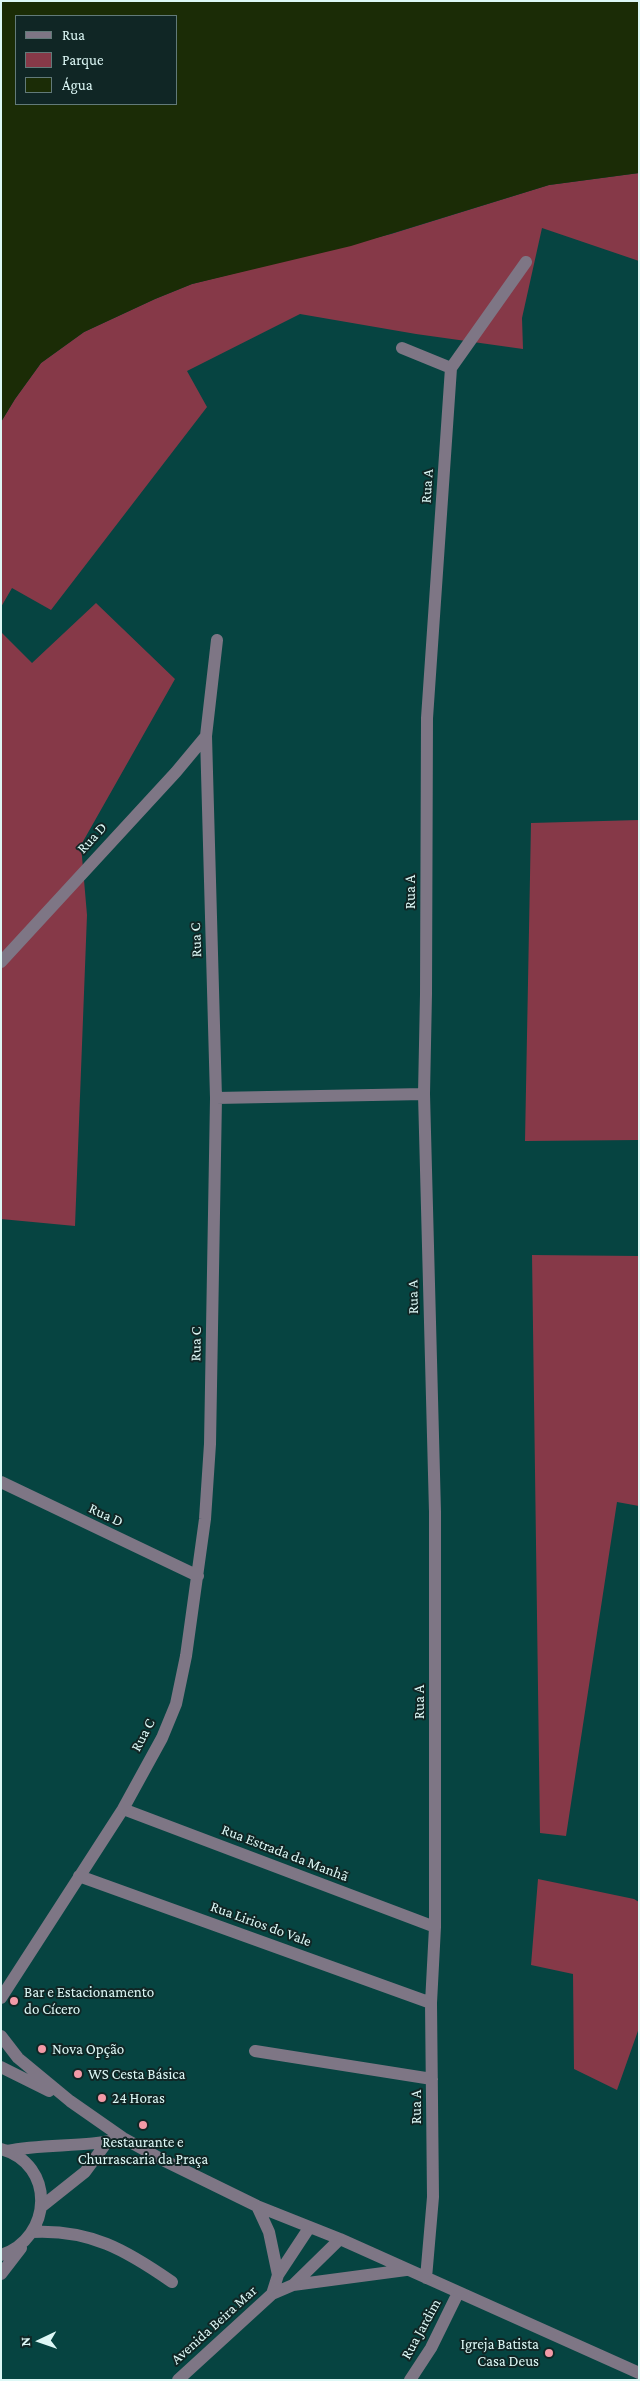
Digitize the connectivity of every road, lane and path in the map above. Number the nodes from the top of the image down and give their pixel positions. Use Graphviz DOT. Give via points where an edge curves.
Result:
graph roads {
  1 [pos="526,262"];
  2 [pos="402,348"];
  3 [pos="451,368"];
  4 [pos="217,640"];
  5 [pos="206,736"];
  6 [pos="1,962"];
  7 [pos="424,1094"];
  8 [pos="216,1098"];
  9 [pos="1,1482"];
  10 [pos="198,1576"];
  11 [pos="123,1810"];
  12 [pos="79,1876"];
  13 [pos="435,1927"];
  14 [pos="1,1998"];
  15 [pos="431,2003"];
  16 [pos="1,2036"];
  17 [pos="255,2051"];
  18 [pos="1,2067"];
  19 [pos="432,2079"];
  20 [pos="70,2101"];
  21 [pos="123,2138"];
  22 [pos="107,2142"];
  23 [pos="4,2150"];
  24 [pos="257,2206"];
  25 [pos="41,2208"];
  26 [pos="309,2228"];
  27 [pos="32,2232"];
  28 [pos="340,2239"];
  29 [pos="24,2243"];
  30 [pos="1,2256"];
  31 [pos="406,2270"];
  32 [pos="1,2274"];
  33 [pos="278,2275"];
  34 [pos="426,2278"];
  35 [pos="172,2282"];
  36 [pos="293,2284"];
  37 [pos="458,2293"];
  38 [pos="272,2294"];
  39 [pos="639,2373"];
  40 [pos="178,2380"];
  41 [pos="410,2380"];
  1 -- 3 [label="street"];
  2 -- 3 [label="street"];
  3 -- 7 [label="street, Rua A" via="427,718"];
  4 -- 5 [label="street, Rua C"];
  5 -- 6 [label="street, Rua D"];
  5 -- 8 [label="street, Rua C"];
  7 -- 8 [label="street"];
  7 -- 13 [label="street, Rua A" via="435,1512"];
  8 -- 10 [label="street, Rua C" via="210,1444"];
  9 -- 10 [label="street, Rua D"];
  10 -- 11 [label="street, Rua C" via="176,1704 162,1738"];
  11 -- 12 [label="street, Rua C"];
  11 -- 13 [label="street, Rua Estrada da Manhã"];
  12 -- 14 [label="street, Rua C"];
  12 -- 15 [label="street, Rua Lirios do Vale"];
  13 -- 15 [label="street, Rua A"];
  15 -- 19 [label="street, Rua A"];
  16 -- 20 [label="street" via="18,2058"];
  17 -- 19 [label="street"];
  18 -- 20 [label="street"];
  19 -- 34 [label="street, Rua A" via="433,2197"];
  20 -- 21 [label="street"];
  21 -- 22 [label="street"];
  21 -- 24 [label="street"];
  22 -- 23 [label="street"];
  22 -- 25 [label="street" via="91,2166"];
  23 -- 25 [label="street" via="18,2156 33,2174 38,2184"];
  24 -- 26 [label="street"];
  24 -- 33 [label="street" via="269,2232"];
  25 -- 27 [label="street"];
  26 -- 28 [label="street"];
  26 -- 33 [label="street, Avenida Beira Mar"];
  27 -- 29 [label="street"];
  27 -- 35 [label="street" via="68,2232 95,2238 130,2255"];
  28 -- 31 [label="street"];
  28 -- 36 [label="street, Avenida Beira Mar"];
  29 -- 30 [label="street"];
  29 -- 32 [label="street"];
  31 -- 34 [label="street"];
  31 -- 36 [label="street"];
  33 -- 38 [label="street, Avenida Beira Mar"];
  34 -- 37 [label="street"];
  36 -- 38 [label="street, Avenida Beira Mar"];
  37 -- 39 [label="street"];
  37 -- 41 [label="street, Rua Jardim" via="431,2348"];
  38 -- 40 [label="street, Avenida Beira Mar"];
}
